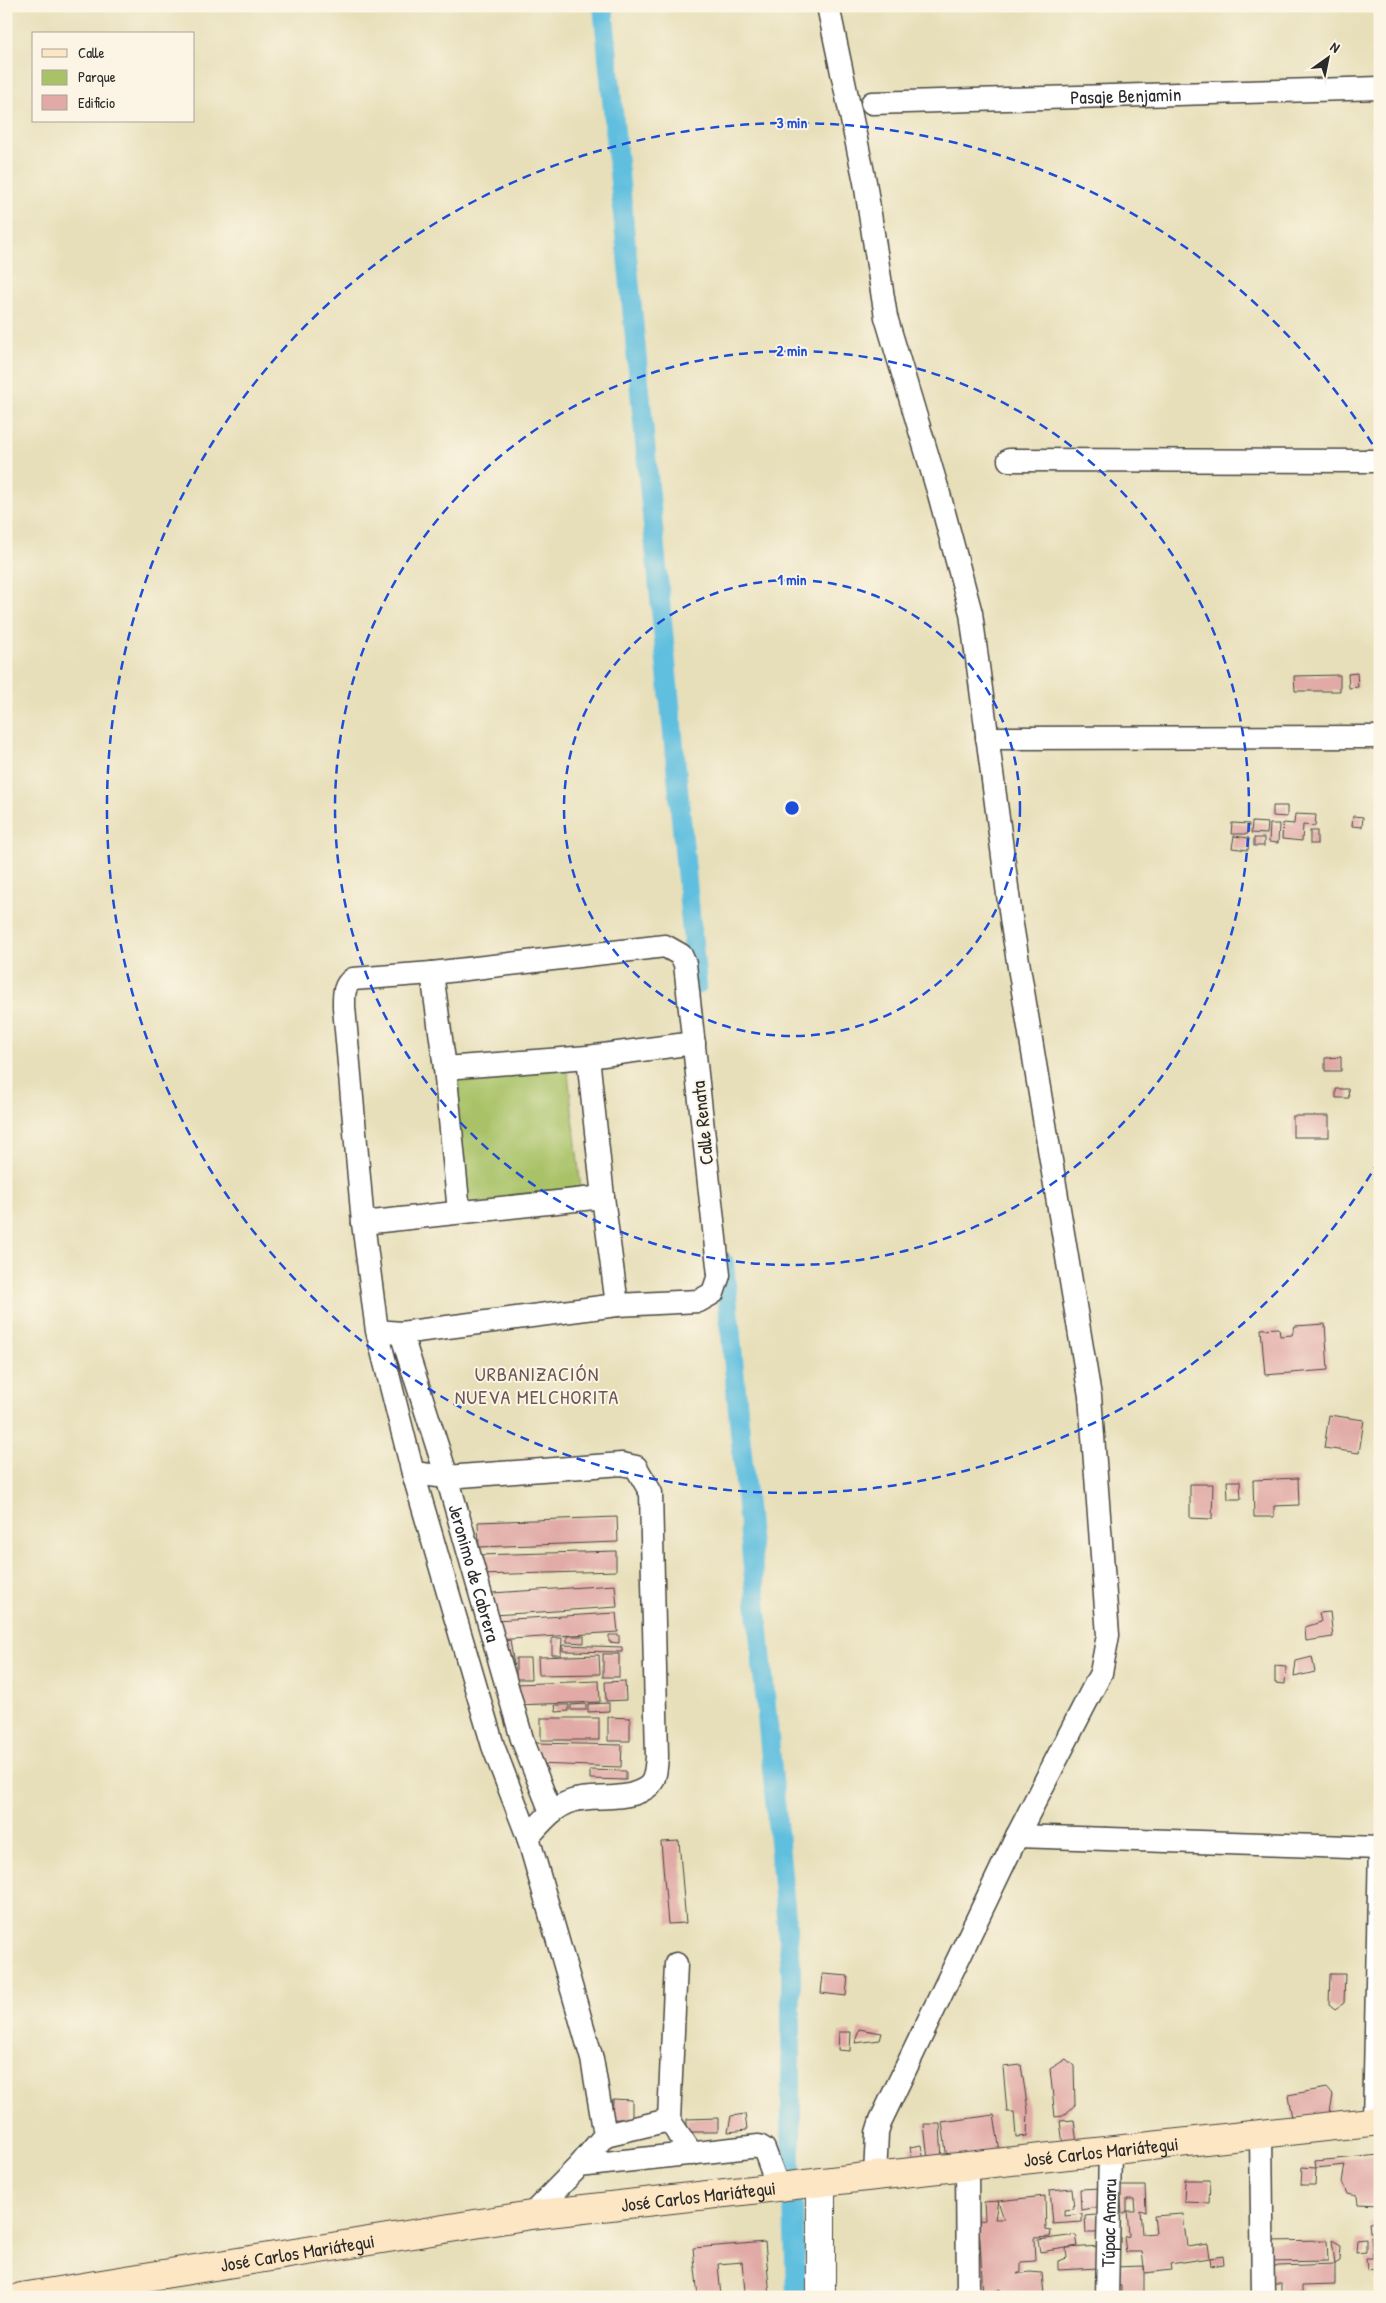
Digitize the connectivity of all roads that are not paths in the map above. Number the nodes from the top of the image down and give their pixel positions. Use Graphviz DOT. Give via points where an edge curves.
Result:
graph roads {
  1 [pos="828,6"];
  2 [pos="1380,88"];
  3 [pos="872,103"];
  4 [pos="1009,460"];
  5 [pos="1380,461"];
  6 [pos="1380,737"];
  7 [pos="987,738"];
  8 [pos="432,973"];
  9 [pos="694,1043"];
  10 [pos="588,1057"];
  11 [pos="445,1068"];
  12 [pos="603,1197"];
  13 [pos="459,1212"];
  14 [pos="363,1223"];
  15 [pos="617,1305"];
  16 [pos="377,1331"];
  17 [pos="401,1333"];
  18 [pos="413,1473"];
  19 [pos="447,1478"];
  20 [pos="551,1812"];
  21 [pos="1017,1836"];
  22 [pos="528,1837"];
  23 [pos="1380,1847"];
  24 [pos="676,1964"];
  25 [pos="669,2120"];
  26 [pos="1377,2122"];
  27 [pos="605,2135"];
  28 [pos="1261,2135"];
  29 [pos="1110,2151"];
  30 [pos="692,2154"];
  31 [pos="580,2166"];
  32 [pos="967,2166"];
  33 [pos="875,2176"];
  34 [pos="821,2182"];
  35 [pos="778,2187"];
  36 [pos="531,2216"];
  37 [pos="21,2297"];
  38 [pos="821,2297"];
  39 [pos="968,2297"];
  40 [pos="1107,2297"];
  41 [pos="1263,2297"];
  1 -- 7 [label="street" via="865,182 886,317 940,494 971,613"];
  2 -- 3 [label="street, Pasaje Benjamin"];
  4 -- 5 [label="street"];
  6 -- 7 [label="street"];
  7 -- 21 [label="street" via="1014,935 1090,1396 1108,1635 1100,1673"];
  8 -- 9 [label="street, Calle Renata" via="665,946 681,955 685,964"];
  8 -- 11 [label="street"];
  8 -- 14 [label="street" via="353,979 345,988"];
  9 -- 10 [label="street"];
  9 -- 15 [label="street, Calle Renata" via="719,1275 713,1292 699,1301"];
  10 -- 11 [label="street"];
  10 -- 12 [label="street"];
  11 -- 13 [label="street"];
  12 -- 13 [label="street"];
  12 -- 15 [label="street"];
  13 -- 14 [label="street"];
  14 -- 16 [label="street"];
  15 -- 17 [label="street"];
  16 -- 17 [label="street"];
  16 -- 18 [label="street"];
  17 -- 19 [label="street, Jeronimo de Cabrera"];
  18 -- 19 [label="street"];
  18 -- 22 [label="street" via="493,1746"];
  19 -- 20 [label="street, Jeronimo de Cabrera" via="522,1739"];
  19 -- 20 [label="street" via="622,1464 636,1467 651,1492 657,1757 653,1780 647,1789 640,1792 618,1798 572,1801"];
  20 -- 22 [label="street"];
  21 -- 23 [label="street"];
  21 -- 33 [label="street" via="881,2120 877,2133"];
  22 -- 27 [label="street" via="592,2059"];
  23 -- 26 [label="street"];
  24 -- 25 [label="street"];
  25 -- 27 [label="street"];
  25 -- 30 [label="street"];
  26 -- 28 [label="main road, José Carlos Mariátegui"];
  27 -- 31 [label="street"];
  28 -- 29 [label="main road, José Carlos Mariátegui"];
  28 -- 41 [label="street"];
  29 -- 32 [label="main road, José Carlos Mariátegui"];
  29 -- 40 [label="street, Túpac Amaru"];
  30 -- 31 [label="street"];
  30 -- 35 [label="street" via="759,2146 764,2149"];
  31 -- 36 [label="street"];
  32 -- 33 [label="main road, José Carlos Mariátegui"];
  32 -- 39 [label="street"];
  33 -- 34 [label="main road, José Carlos Mariátegui"];
  34 -- 35 [label="main road, José Carlos Mariátegui"];
  34 -- 38 [label="street"];
  35 -- 36 [label="main road, José Carlos Mariátegui"];
  36 -- 37 [label="main road, José Carlos Mariátegui"];
}
